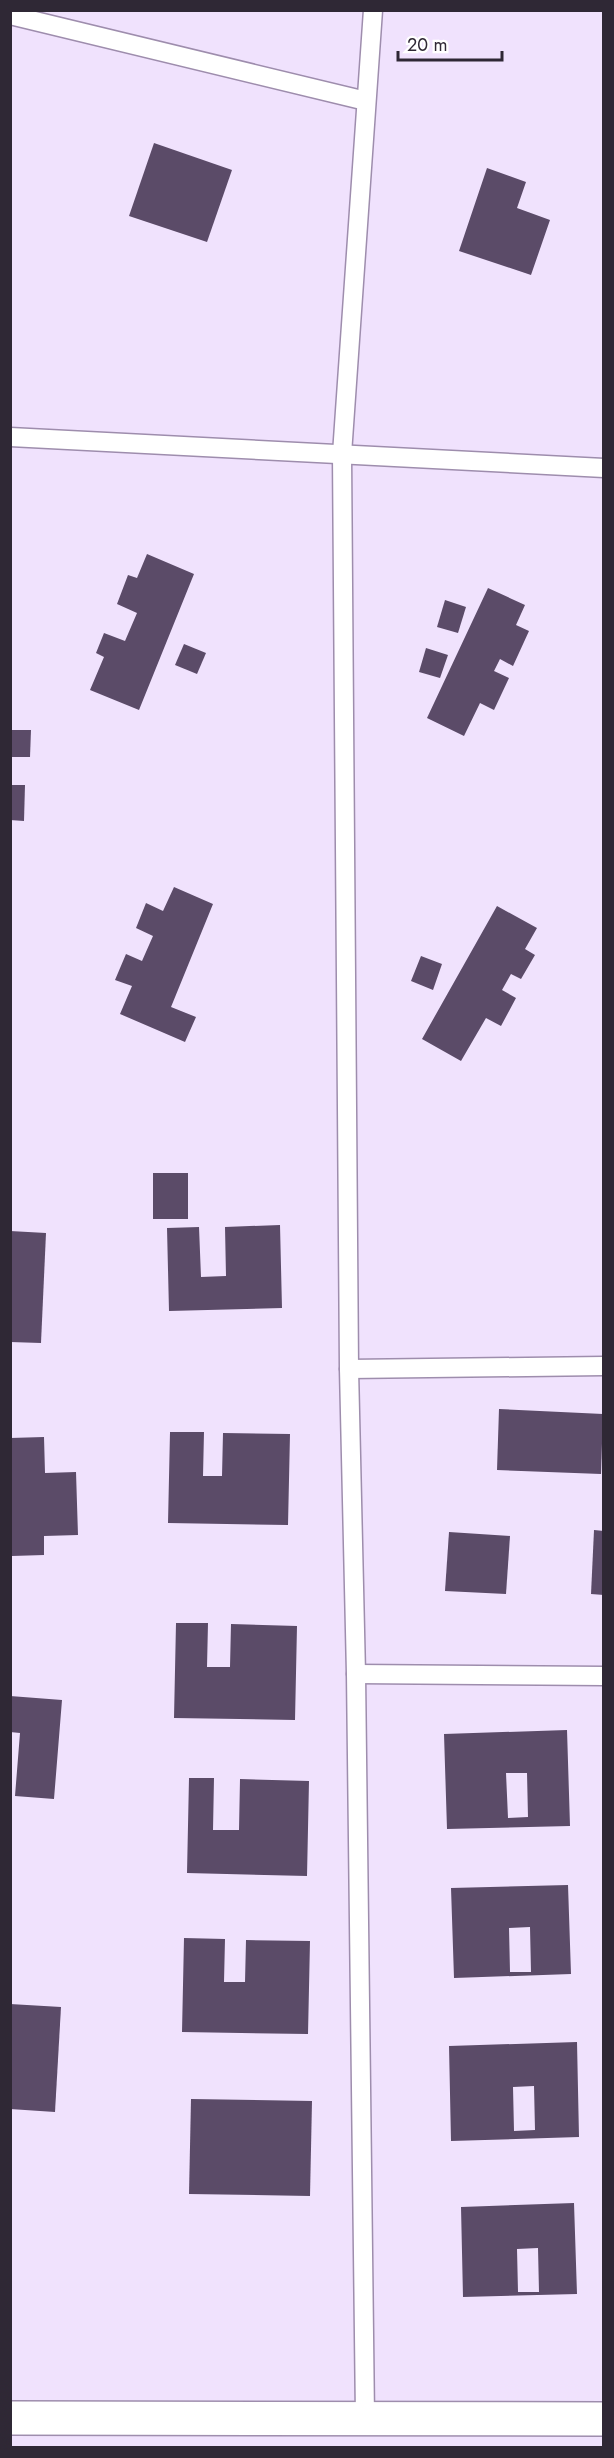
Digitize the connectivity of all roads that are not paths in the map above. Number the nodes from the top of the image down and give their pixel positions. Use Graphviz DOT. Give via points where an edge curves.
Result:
graph roads {
  1 [pos="374,10"];
  2 [pos="10,15"];
  3 [pos="366,101"];
  4 [pos="10,437"];
  5 [pos="342,454"];
  6 [pos="603,468"];
  7 [pos="603,1366"];
  8 [pos="349,1369"];
  9 [pos="356,1674"];
  10 [pos="603,1676"];
  11 [pos="10,2418"];
  12 [pos="365,2418"];
  13 [pos="603,2420"];
  1 -- 3 [label="lane"];
  2 -- 3 [label="lane"];
  3 -- 5 [label="lane"];
  4 -- 5 [label="lane"];
  5 -- 6 [label="lane"];
  5 -- 8 [label="lane"];
  7 -- 8 [label="lane"];
  8 -- 9 [label="lane"];
  9 -- 10 [label="lane"];
  9 -- 12 [label="lane"];
  11 -- 12 [label="street"];
  12 -- 13 [label="street"];
}
